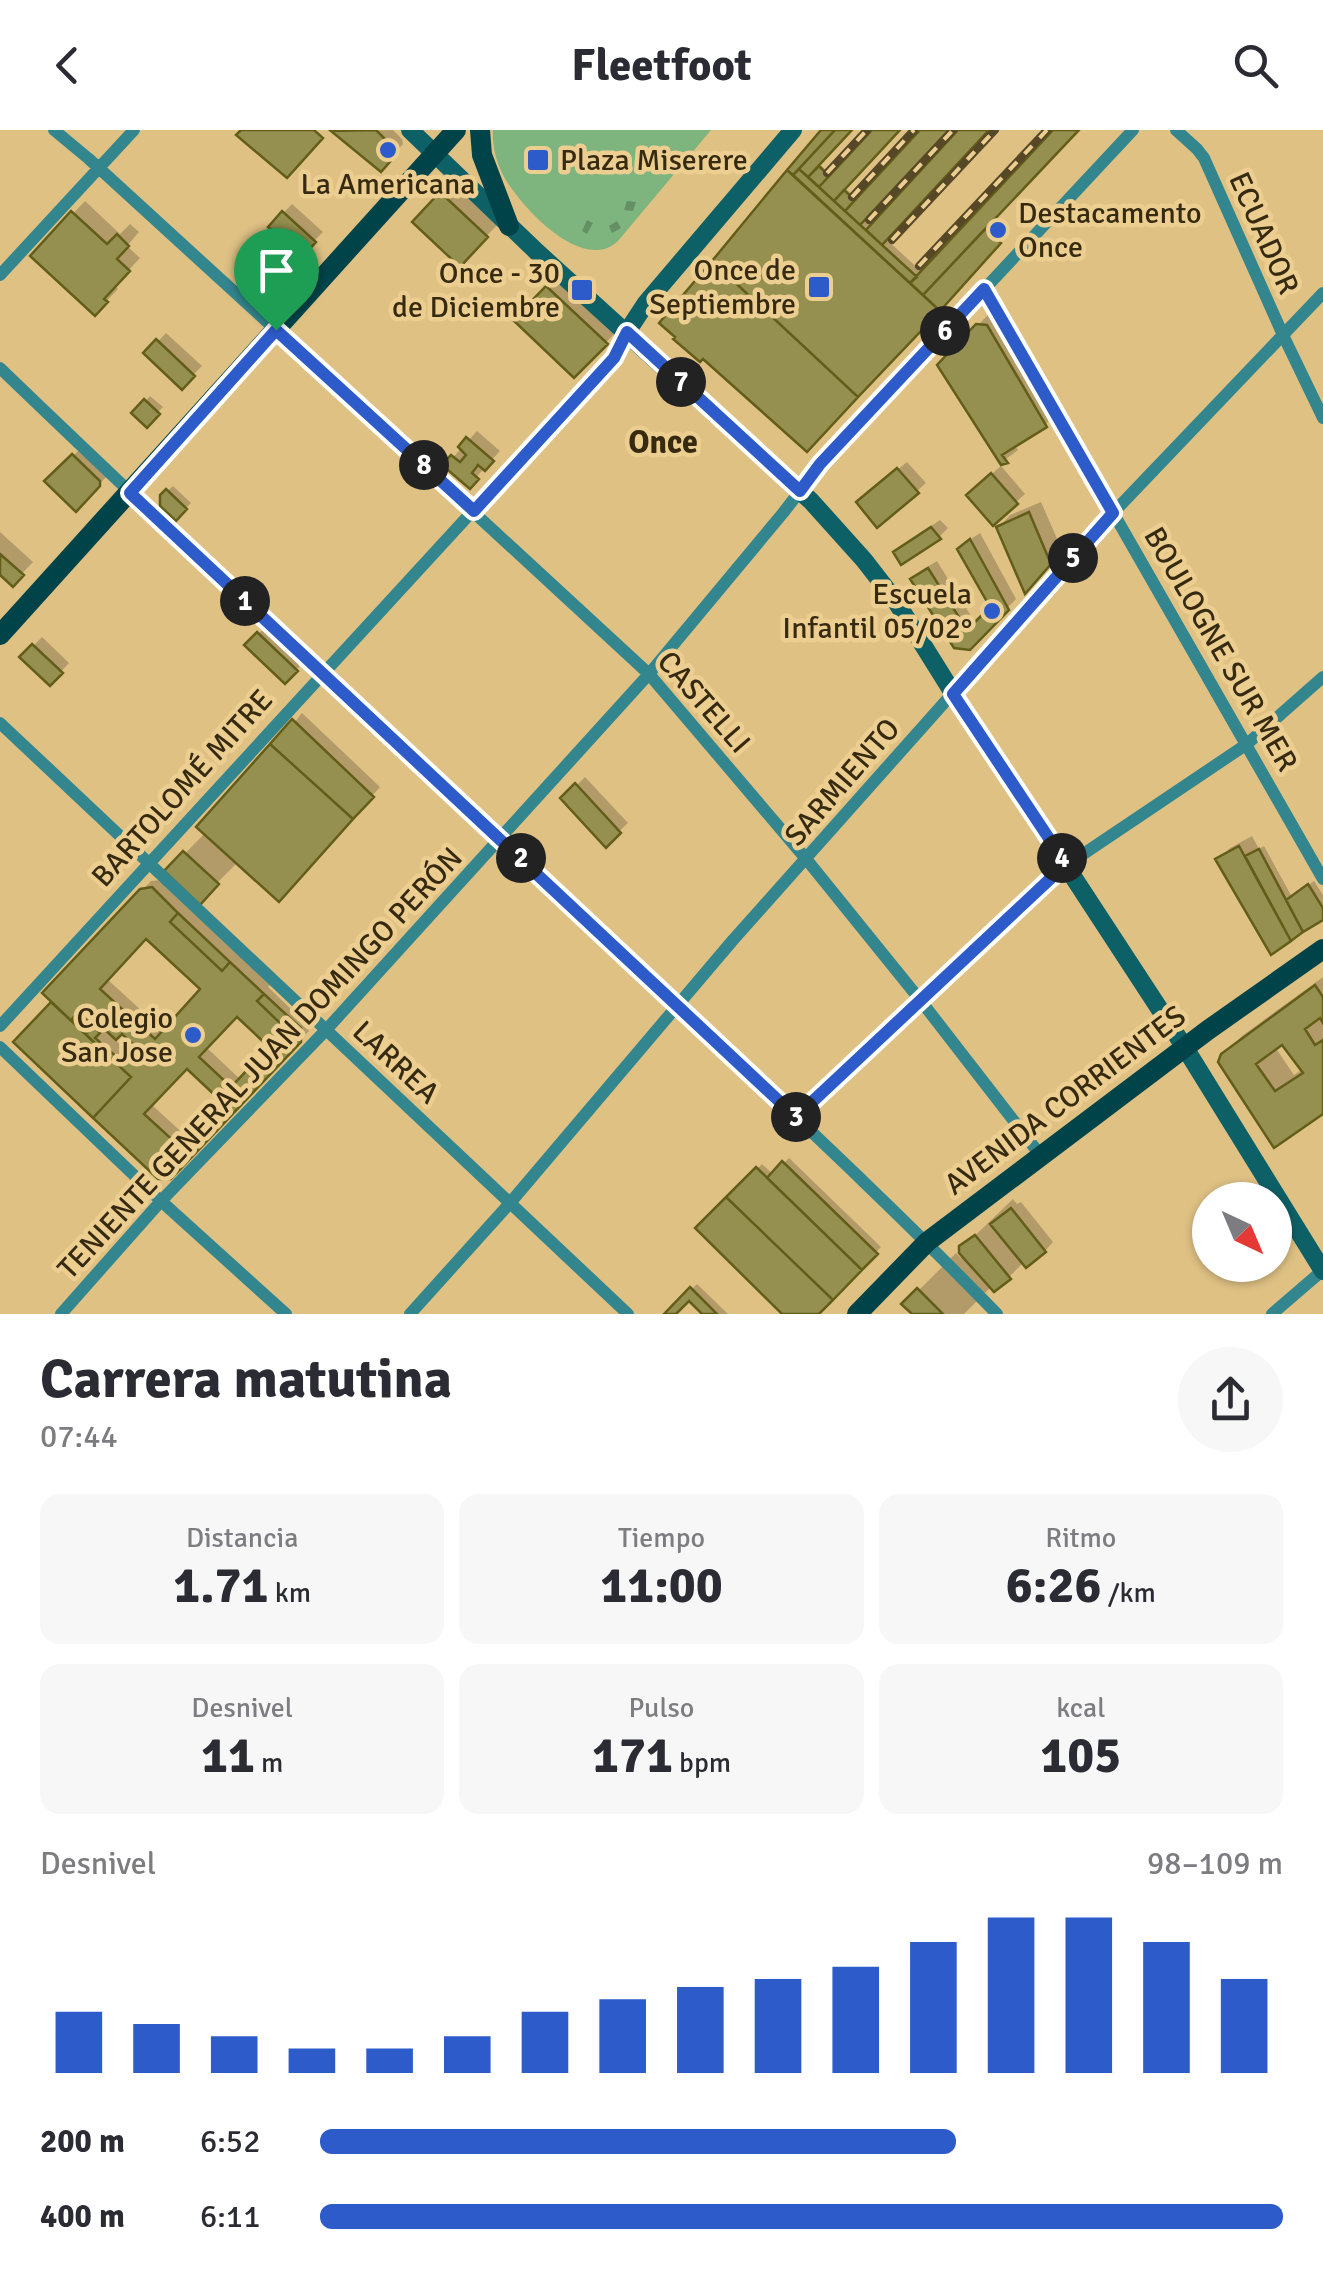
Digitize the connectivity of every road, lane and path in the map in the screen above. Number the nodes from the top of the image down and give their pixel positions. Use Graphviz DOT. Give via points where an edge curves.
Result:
graph roads {
  1 [pos="54,130"];
  2 [pos="134,130"];
  3 [pos="410,130"];
  4 [pos="456,130"];
  5 [pos="480,130"];
  6 [pos="792,130"];
  7 [pos="1133,130"];
  8 [pos="1176,130"];
  9 [pos="434,155"];
  10 [pos="100,168"];
  11 [pos="509,226"];
  12 [pos="0,276"];
  13 [pos="984,289"];
  14 [pos="1323,293"];
  15 [pos="276,330"];
  16 [pos="627,332"];
  17 [pos="1283,335"];
  18 [pos="0,368"];
  19 [pos="1323,418"];
  20 [pos="800,491"];
  21 [pos="130,493"];
  22 [pos="474,511"];
  23 [pos="1113,513"];
  24 [pos="0,635"];
  25 [pos="324,674"];
  26 [pos="649,674"];
  27 [pos="1323,677"];
  28 [pos="953,694"];
  29 [pos="0,723"];
  30 [pos="1247,744"];
  31 [pos="502,840"];
  32 [pos="807,860"];
  33 [pos="1066,864"];
  34 [pos="150,866"];
  35 [pos="1323,879"];
  36 [pos="1323,949"];
  37 [pos="921,1001"];
  38 [pos="677,1005"];
  39 [pos="0,1026"];
  40 [pos="326,1030"];
  41 [pos="0,1047"];
  42 [pos="1185,1047"];
  43 [pos="796,1117"];
  44 [pos="1041,1156"];
  45 [pos="161,1201"];
  46 [pos="510,1203"];
  47 [pos="927,1242"];
  48 [pos="1323,1270"];
  49 [pos="61,1314"];
  50 [pos="286,1314"];
  51 [pos="410,1314"];
  52 [pos="628,1314"];
  53 [pos="857,1314"];
  54 [pos="997,1314"];
  55 [pos="1272,1314"];
  1 -- 10 [label="street, CASTELLI"];
  2 -- 10 [label="street"];
  3 -- 9 [label="main road"];
  4 -- 9 [label="main road"];
  5 -- 11 [label="main road" via="482,155"];
  6 -- 16 [label="main road, BARTOLOMÉ MITRE"];
  7 -- 13 [label="street, TENIENTE GENERAL JUAN DOMINGO PERÓN"];
  8 -- 17 [label="street, ECUADOR" via="1204,158"];
  9 -- 11 [label="main road"];
  9 -- 15 [label="main road"];
  10 -- 12 [label="street"];
  10 -- 15 [label="street, CASTELLI"];
  11 -- 16 [label="main road"];
  13 -- 20 [label="street, TENIENTE GENERAL JUAN DOMINGO PERÓN"];
  13 -- 23 [label="street, BOULOGNE SUR MER"];
  14 -- 17 [label="street, SARMIENTO"];
  15 -- 21 [label="main road"];
  15 -- 22 [label="street, CASTELLI"];
  16 -- 20 [label="main road"];
  16 -- 22 [label="street, BARTOLOMÉ MITRE" via="614,358"];
  17 -- 19 [label="street, ECUADOR"];
  17 -- 23 [label="street, SARMIENTO"];
  18 -- 21 [label="street"];
  20 -- 26 [label="street, TENIENTE GENERAL JUAN DOMINGO PERÓN"];
  20 -- 28 [label="main road" via="889,592"];
  21 -- 24 [label="main road"];
  21 -- 25 [label="street"];
  22 -- 25 [label="street, BARTOLOMÉ MITRE"];
  22 -- 26 [label="street, CASTELLI"];
  23 -- 28 [label="street, SARMIENTO"];
  23 -- 30 [label="street, BOULOGNE SUR MER"];
  25 -- 31 [label="street"];
  25 -- 34 [label="street, BARTOLOMÉ MITRE"];
  26 -- 31 [label="street, TENIENTE GENERAL JUAN DOMINGO PERÓN"];
  26 -- 32 [label="street, CASTELLI"];
  27 -- 30 [label="street"];
  28 -- 32 [label="street, SARMIENTO"];
  28 -- 33 [label="main road"];
  29 -- 34 [label="street, LARREA"];
  30 -- 33 [label="street"];
  30 -- 35 [label="street, BOULOGNE SUR MER"];
  31 -- 38 [label="street"];
  31 -- 40 [label="street, TENIENTE GENERAL JUAN DOMINGO PERÓN"];
  32 -- 37 [label="street, CASTELLI"];
  32 -- 38 [label="street, SARMIENTO"];
  33 -- 37 [label="street"];
  33 -- 42 [label="main road"];
  34 -- 39 [label="street, BARTOLOMÉ MITRE"];
  34 -- 40 [label="street, LARREA"];
  36 -- 42 [label="main road, AVENIDA CORRIENTES"];
  37 -- 43 [label="street"];
  37 -- 44 [label="street, CASTELLI"];
  38 -- 43 [label="street"];
  38 -- 46 [label="street, SARMIENTO"];
  40 -- 45 [label="street, TENIENTE GENERAL JUAN DOMINGO PERÓN"];
  40 -- 46 [label="street, LARREA"];
  41 -- 45 [label="street"];
  42 -- 44 [label="main road, AVENIDA CORRIENTES"];
  42 -- 48 [label="main road"];
  43 -- 47 [label="street"];
  44 -- 47 [label="main road, AVENIDA CORRIENTES"];
  45 -- 49 [label="street, TENIENTE GENERAL JUAN DOMINGO PERÓN"];
  45 -- 50 [label="street"];
  46 -- 51 [label="street, SARMIENTO"];
  46 -- 52 [label="street, LARREA"];
  47 -- 53 [label="main road, AVENIDA CORRIENTES"];
  47 -- 54 [label="street"];
  48 -- 55 [label="street"];
}
